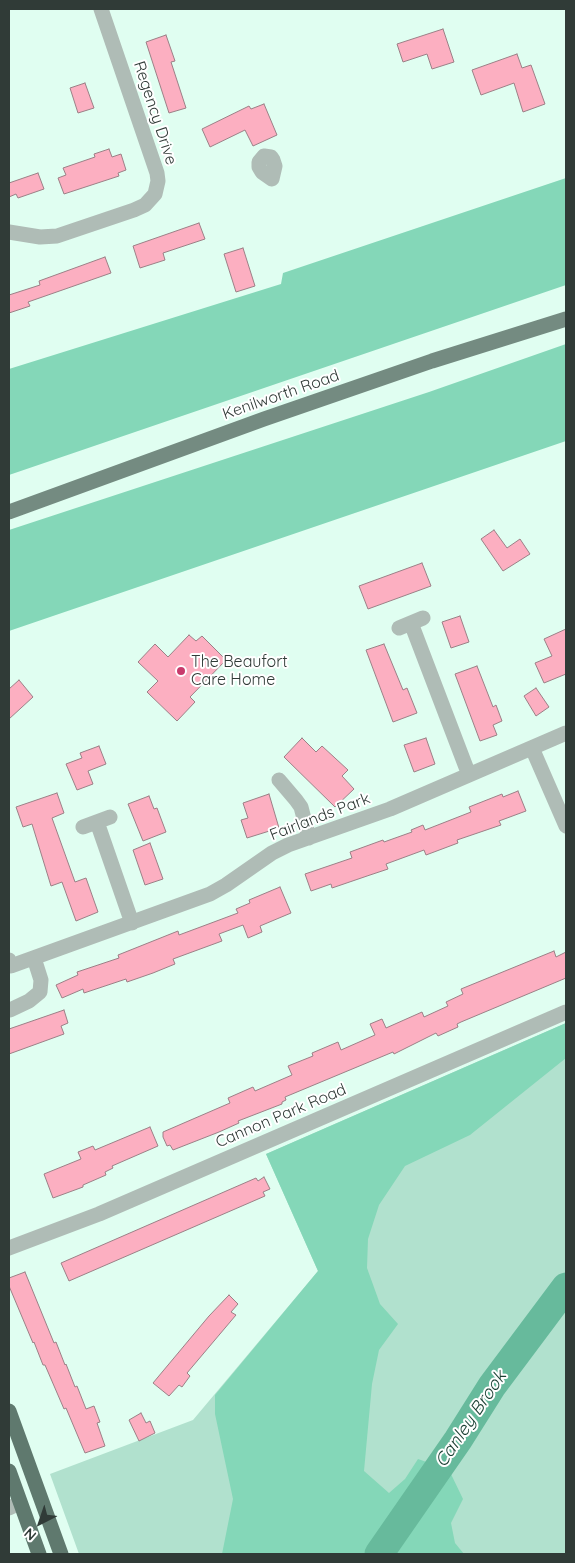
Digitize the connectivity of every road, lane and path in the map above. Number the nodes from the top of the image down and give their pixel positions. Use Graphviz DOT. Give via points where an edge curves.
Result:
graph roads {
  1 [pos="101,9"];
  2 [pos="9,232"];
  3 [pos="566,319"];
  4 [pos="9,512"];
  5 [pos="411,623"];
  6 [pos="566,733"];
  7 [pos="532,748"];
  8 [pos="469,774"];
  9 [pos="279,780"];
  10 [pos="96,822"];
  11 [pos="566,826"];
  12 [pos="309,838"];
  13 [pos="132,923"];
  14 [pos="34,958"];
  15 [pos="10,963"];
  16 [pos="10,1010"];
  17 [pos="566,1012"];
  18 [pos="9,1248"];
  19 [pos="9,1411"];
  20 [pos="9,1470"];
  21 [pos="15,1505"];
  22 [pos="39,1554"];
  23 [pos="61,1554"];
  1 -- 2 [label="street, Regency Drive" via="157,173 155,194 145,206 57,236"];
  3 -- 4 [label="main road, Kenilworth Road" via="273,416"];
  5 -- 8 [label="street"];
  6 -- 7 [label="street, Fairlands Park"];
  7 -- 8 [label="street, Fairlands Park"];
  7 -- 11 [label="street"];
  8 -- 12 [label="street, Fairlands Park" via="390,809"];
  9 -- 12 [label="street" via="301,807"];
  10 -- 13 [label="street"];
  12 -- 13 [label="street, Fairlands Park" via="272,853 210,894"];
  13 -- 14 [label="street, Fairlands Park"];
  14 -- 15 [label="street, Fairlands Park"];
  14 -- 16 [label="street" via="41,980 40,992"];
  17 -- 18 [label="street, Cannon Park Road" via="92,1218"];
  19 -- 23 [label="highway"];
  20 -- 21 [label="highway"];
  21 -- 22 [label="highway"];
}
